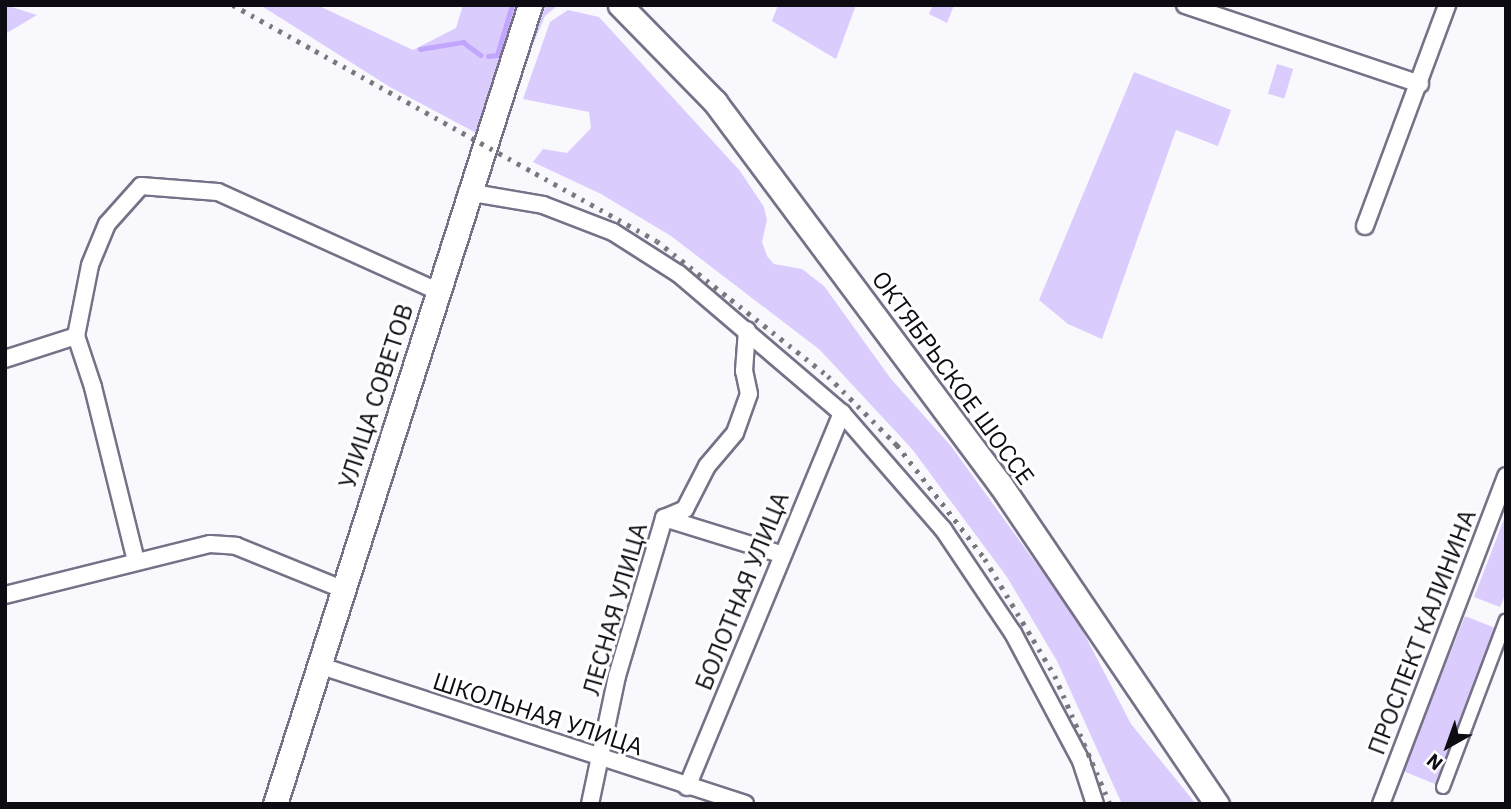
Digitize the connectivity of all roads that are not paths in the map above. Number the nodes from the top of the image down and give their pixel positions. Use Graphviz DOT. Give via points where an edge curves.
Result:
graph roads {
  1 [pos="530,5"];
  2 [pos="620,5"];
  3 [pos="1185,5"];
  4 [pos="1447,5"];
  5 [pos="1419,84"];
  6 [pos="467,192"];
  7 [pos="1365,226"];
  8 [pos="437,290"];
  9 [pos="747,330"];
  10 [pos="76,337"];
  11 [pos="5,359"];
  12 [pos="842,413"];
  13 [pos="1506,476"];
  14 [pos="664,518"];
  15 [pos="780,554"];
  16 [pos="136,561"];
  17 [pos="342,589"];
  18 [pos="5,595"];
  19 [pos="1506,620"];
  20 [pos="318,665"];
  21 [pos="598,758"];
  22 [pos="1443,787"];
  23 [pos="687,788"];
  24 [pos="275,804"];
  25 [pos="590,804"];
  26 [pos="744,804"];
  27 [pos="1095,804"];
  28 [pos="1217,804"];
  29 [pos="1381,804"];
  1 -- 6 [label="main road, УЛИЦА СОВЕТОВ"];
  2 -- 28 [label="main road, ОКТЯБРЬСКОЕ ШОССЕ" via="715,102 1000,484"];
  3 -- 5 [label="street"];
  4 -- 5 [label="street"];
  5 -- 7 [label="street"];
  6 -- 8 [label="main road, УЛИЦА СОВЕТОВ"];
  6 -- 9 [label="street" via="555,208 613,232 679,274"];
  8 -- 10 [label="street" via="218,192 141,186 107,224 90,265"];
  8 -- 17 [label="main road, УЛИЦА СОВЕТОВ"];
  9 -- 12 [label="street"];
  9 -- 14 [label="street, ЛЕСНАЯ УЛИЦА" via="744,371 749,394 735,433 707,466 685,509"];
  10 -- 11 [label="street"];
  10 -- 16 [label="street"];
  12 -- 15 [label="street, БОЛОТНАЯ УЛИЦА"];
  12 -- 27 [label="street" via="943,529 1013,633 1081,761"];
  13 -- 29 [label="street, ПРОСПЕКТ КАЛИНИНА"];
  14 -- 15 [label="street"];
  14 -- 21 [label="street, ЛЕСНАЯ УЛИЦА"];
  15 -- 23 [label="street, БОЛОТНАЯ УЛИЦА"];
  16 -- 17 [label="street" via="209,544 236,546"];
  16 -- 18 [label="street"];
  17 -- 20 [label="main road, УЛИЦА СОВЕТОВ"];
  19 -- 22 [label="street"];
  20 -- 21 [label="street, ШКОЛЬНАЯ УЛИЦА"];
  20 -- 24 [label="main road, УЛИЦА СОВЕТОВ"];
  21 -- 23 [label="street, ШКОЛЬНАЯ УЛИЦА"];
  21 -- 25 [label="street, ЛЕСНАЯ УЛИЦА"];
  23 -- 26 [label="street, ШКОЛЬНАЯ УЛИЦА"];
}
